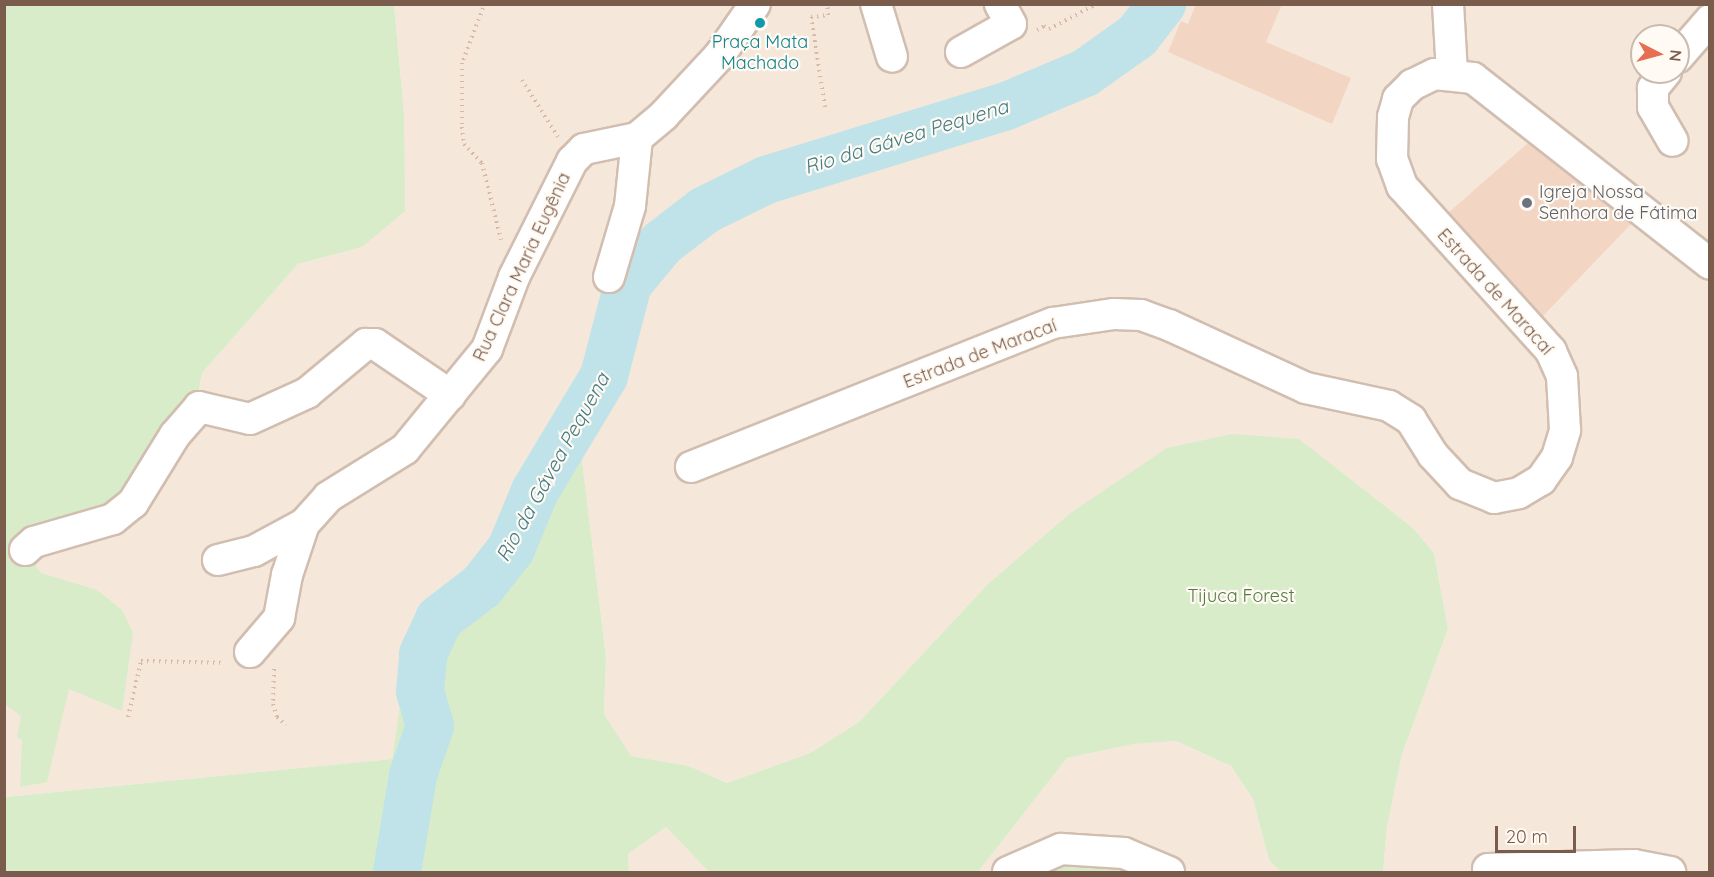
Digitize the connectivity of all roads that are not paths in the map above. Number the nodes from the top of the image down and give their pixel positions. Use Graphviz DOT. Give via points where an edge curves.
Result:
graph roads {
  1 [pos="755,4"];
  2 [pos="876,4"];
  3 [pos="1448,4"];
  4 [pos="1004,20"];
  5 [pos="1710,20"];
  6 [pos="1690,43"];
  7 [pos="961,52"];
  8 [pos="892,57"];
  9 [pos="1452,74"];
  10 [pos="1656,84"];
  11 [pos="637,138"];
  12 [pos="1672,141"];
  13 [pos="1710,264"];
  14 [pos="609,277"];
  15 [pos="450,395"];
  16 [pos="691,467"];
  17 [pos="304,524"];
  18 [pos="25,550"];
  19 [pos="218,560"];
  20 [pos="262,660"];
  21 [pos="1488,869"];
  22 [pos="1008,873"];
  23 [pos="1169,873"];
  24 [pos="1670,873"];
  1 -- 11 [label="street" via="719,56"];
  2 -- 8 [label="street"];
  3 -- 9 [label="street"];
  4 -- 7 [label="street"];
  5 -- 6 [label="street"];
  9 -- 13 [label="street, Estrada de Maracaí" via="1473,78"];
  9 -- 16 [label="street, Estrada de Maracaí" via="1422,78 1398,99 1389,137 1392,159 1402,186 1551,351 1562,375 1565,430 1557,457 1541,480 1519,493 1494,498 1460,484 1433,455 1411,420 1389,406 1306,388 1169,325 1141,315 1114,314 1053,323"];
  10 -- 12 [label="street" via="1653,107"];
  11 -- 14 [label="street" via="630,206"];
  11 -- 15 [label="street, Rua Clara Maria Eugênia" via="603,143 579,154 564,174 514,277 487,349"];
  15 -- 17 [label="street, Rua Clara Maria Eugênia" via="405,449 328,497"];
  15 -- 18 [label="street" via="375,344 366,344 307,393 250,419 199,407 175,435 133,503 113,519 33,542"];
  17 -- 19 [label="street" via="254,551"];
  17 -- 20 [label="street, Rua Clara Maria Eugênia" via="287,575 279,618"];
  21 -- 24 [label="street" via="1634,865"];
  22 -- 23 [label="street" via="1060,849 1124,853"];
}
